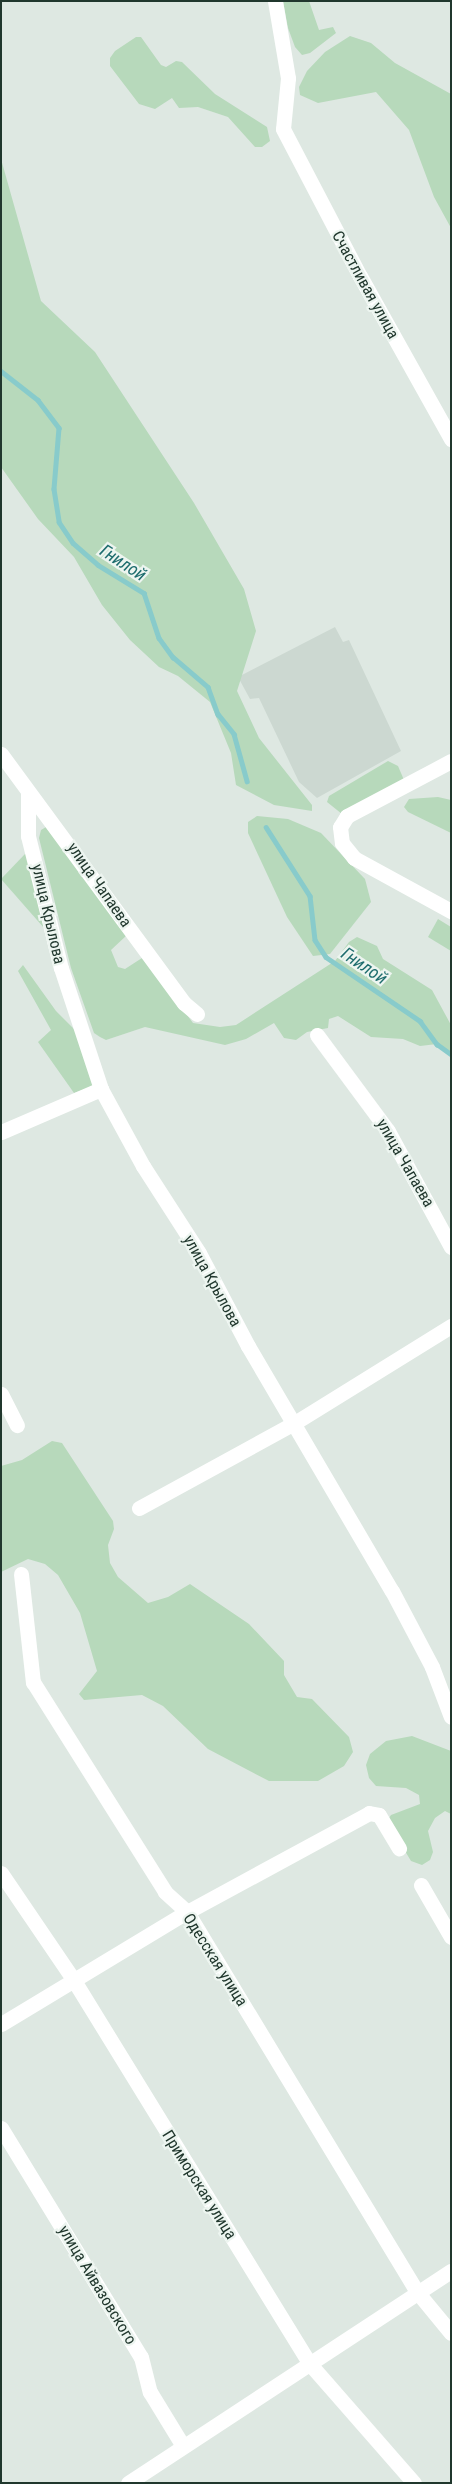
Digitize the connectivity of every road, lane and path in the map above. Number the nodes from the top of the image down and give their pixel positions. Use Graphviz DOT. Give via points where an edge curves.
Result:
graph roads {
  1 [pos="275,1"];
  2 [pos="451,438"];
  3 [pos="1,754"];
  4 [pos="451,761"];
  5 [pos="28,793"];
  6 [pos="451,911"];
  7 [pos="197,1014"];
  8 [pos="317,1036"];
  9 [pos="101,1089"];
  10 [pos="1,1132"];
  11 [pos="451,1247"];
  12 [pos="451,1326"];
  13 [pos="1,1394"];
  14 [pos="296,1422"];
  15 [pos="17,1425"];
  16 [pos="139,1508"];
  17 [pos="21,1574"];
  18 [pos="451,1717"];
  19 [pos="398,1848"];
  20 [pos="1,1873"];
  21 [pos="421,1885"];
  22 [pos="187,1912"];
  23 [pos="451,1937"];
  24 [pos="73,1979"];
  25 [pos="1,2024"];
  26 [pos="1,2128"];
  27 [pos="451,2271"];
  28 [pos="418,2293"];
  29 [pos="451,2333"];
  30 [pos="308,2363"];
  31 [pos="183,2446"];
  32 [pos="138,2480"];
  33 [pos="414,2483"];
  1 -- 2 [label="street, Счастливая улица" via="288,78 283,129 360,276"];
  3 -- 5 [label="street, улица Чапаева"];
  4 -- 6 [label="street" via="347,816 340,827 342,843 354,858"];
  5 -- 7 [label="street, улица Чапаева" via="69,842 184,1003"];
  5 -- 9 [label="street, улица Крылова" via="28,836 61,968"];
  8 -- 11 [label="street, улица Чапаева" via="388,1131"];
  9 -- 10 [label="street"];
  9 -- 14 [label="street, улица Крылова"];
  12 -- 14 [label="street"];
  13 -- 15 [label="street"];
  14 -- 16 [label="street"];
  14 -- 18 [label="street, улица Крылова" via="432,1668"];
  17 -- 22 [label="street, Одесская улица" via="34,1682 164,1892"];
  19 -- 22 [label="street" via="374,1812"];
  20 -- 24 [label="street, Приморская улица"];
  21 -- 23 [label="street"];
  22 -- 24 [label="street"];
  22 -- 28 [label="street, Одесская улица"];
  24 -- 25 [label="street"];
  24 -- 30 [label="street, Приморская улица"];
  26 -- 31 [label="street, улица Айвазовского" via="141,2357 150,2392"];
  27 -- 28 [label="street"];
  28 -- 29 [label="street, Одесская улица"];
  28 -- 30 [label="street"];
  30 -- 31 [label="street"];
  30 -- 33 [label="street, Приморская улица"];
  31 -- 32 [label="street"];
}
